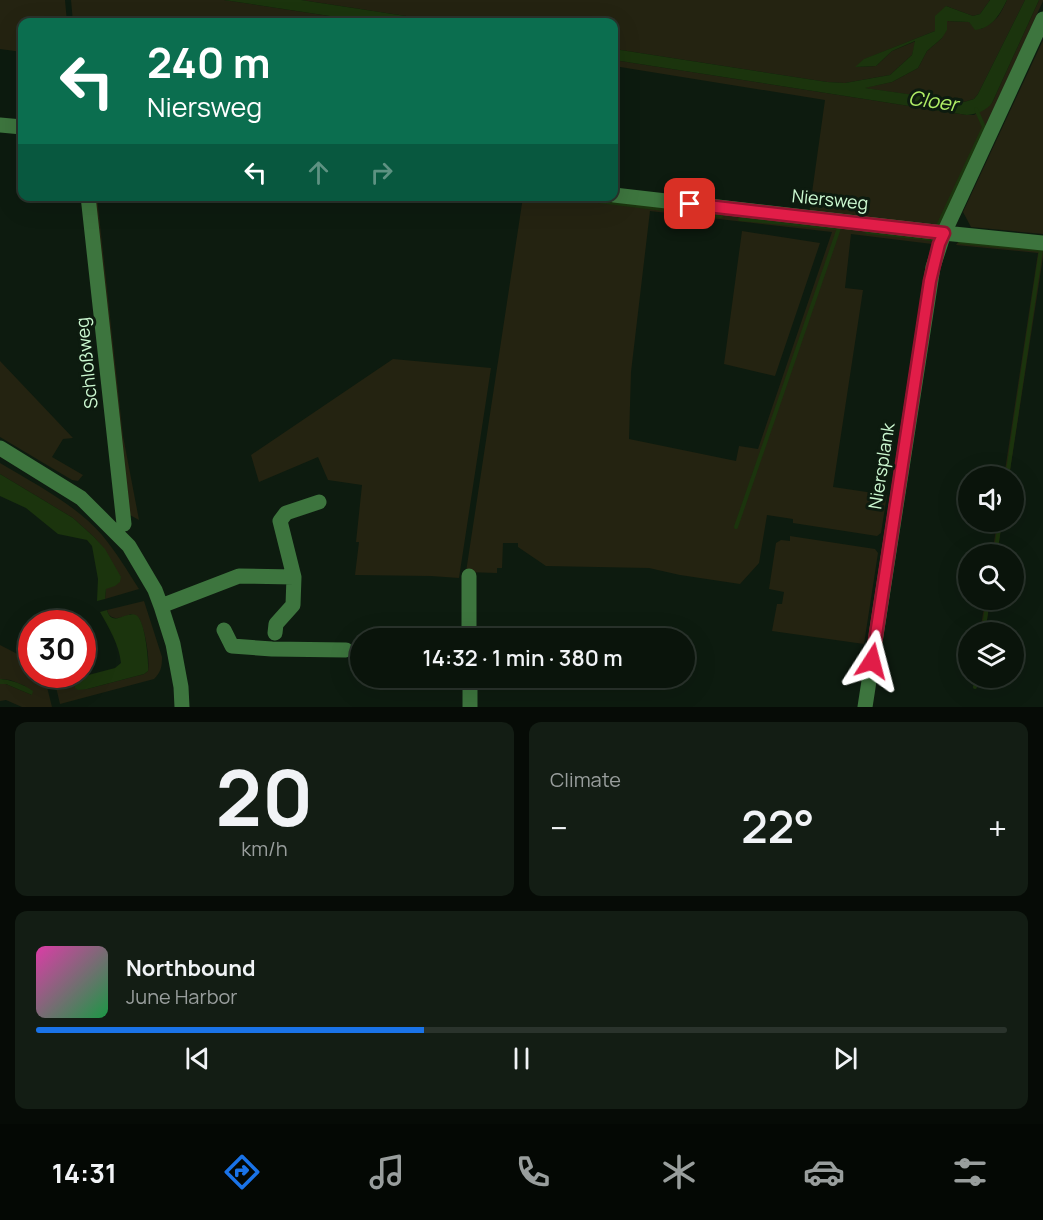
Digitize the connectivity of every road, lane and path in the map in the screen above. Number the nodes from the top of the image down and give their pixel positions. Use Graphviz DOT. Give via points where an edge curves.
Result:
graph roads {
  1 [pos="1043,19"];
  2 [pos="0,125"];
  3 [pos="18,127"];
  4 [pos="618,195"];
  5 [pos="89,201"];
  6 [pos="944,233"];
  7 [pos="1043,243"];
  8 [pos="0,448"];
  9 [pos="319,502"];
  10 [pos="124,524"];
  11 [pos="469,576"];
  12 [pos="294,577"];
  13 [pos="161,606"];
  14 [pos="469,628"];
  15 [pos="224,630"];
  16 [pos="275,633"];
  17 [pos="346,650"];
  18 [pos="470,688"];
  19 [pos="182,707"];
  20 [pos="470,707"];
  21 [pos="865,707"];
  1 -- 6 [label="street, Niersplank"];
  2 -- 3 [label="street"];
  4 -- 6 [label="street, Niersweg"];
  5 -- 10 [label="street, Schloßweg"];
  6 -- 7 [label="street, Niersweg"];
  6 -- 21 [label="street, Niersplank" via="930,281"];
  8 -- 13 [label="street" via="81,498 125,541"];
  9 -- 12 [label="street" via="286,513 280,521"];
  11 -- 14 [label="street"];
  12 -- 13 [label="street" via="239,576"];
  12 -- 16 [label="street" via="292,605 276,624"];
  13 -- 19 [label="street" via="173,644"];
  15 -- 17 [label="street" via="232,646"];
  18 -- 20 [label="street"];
}
